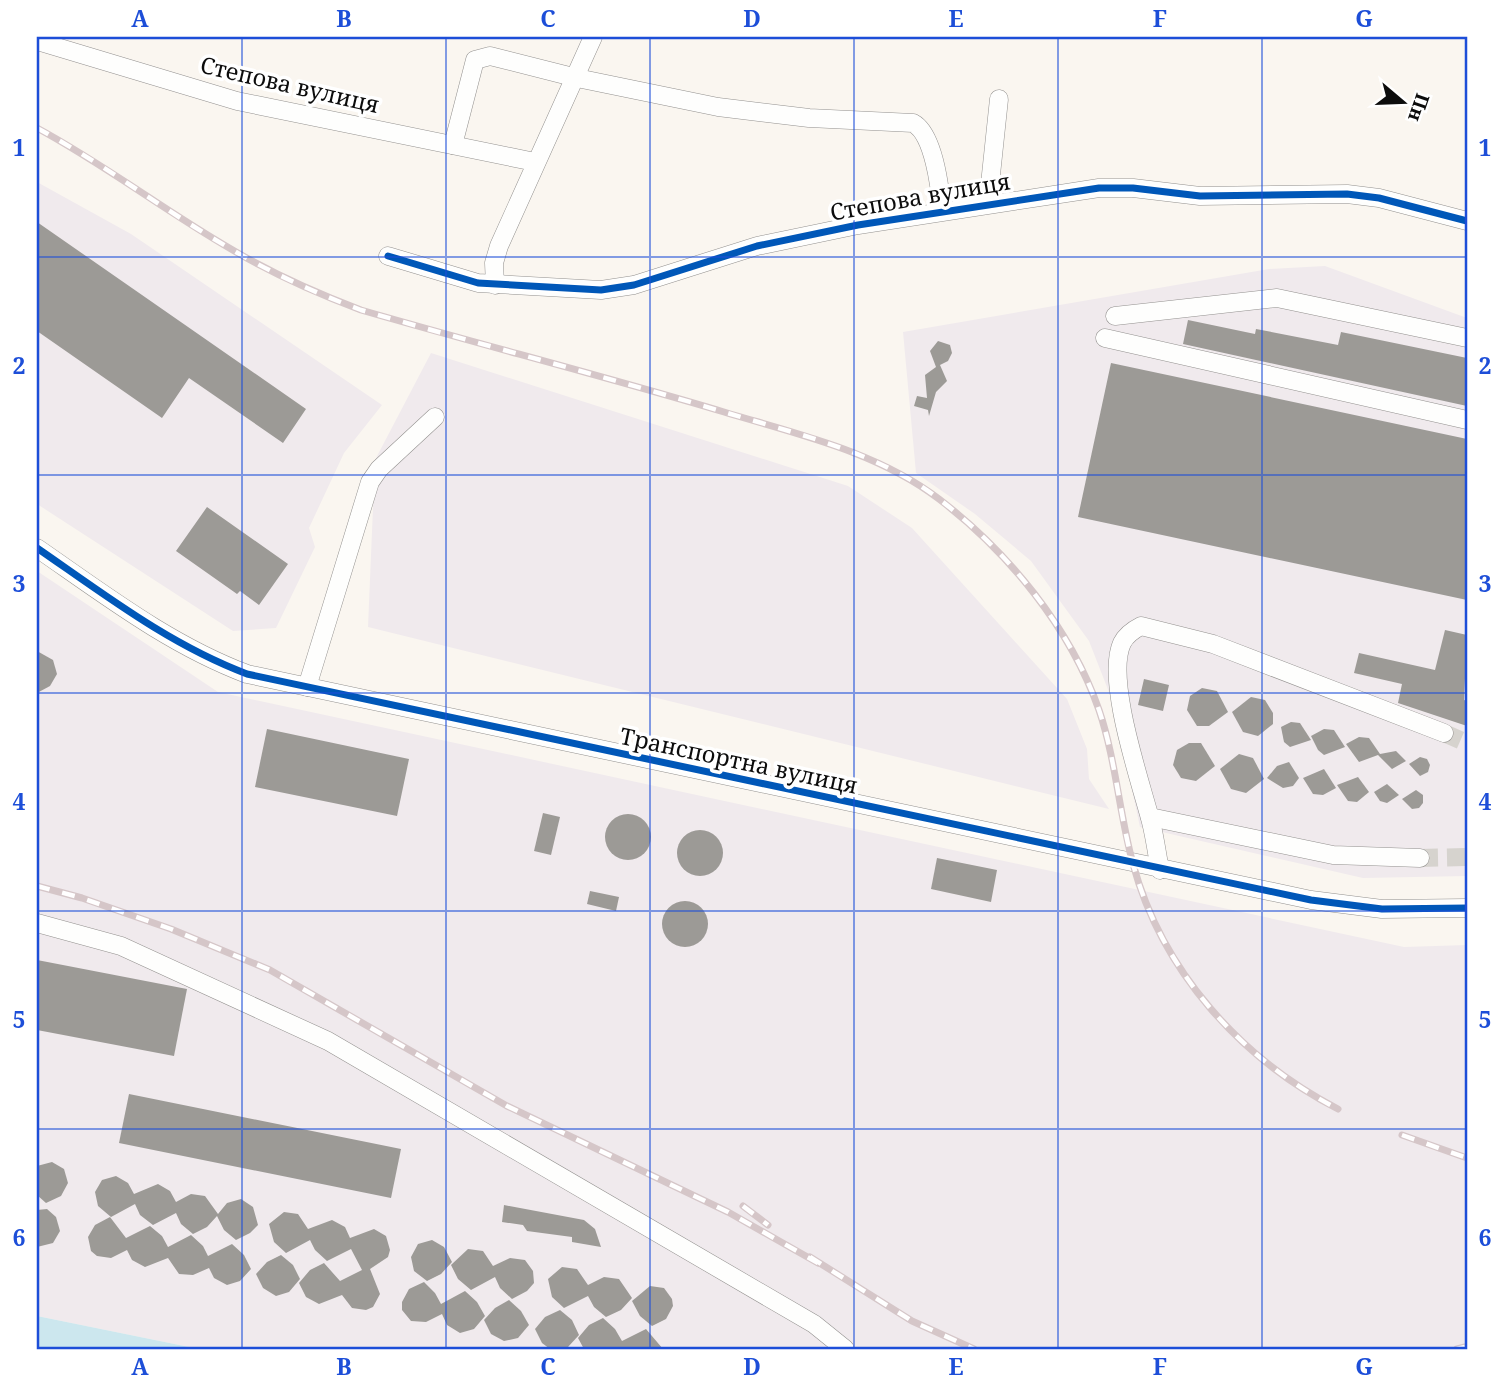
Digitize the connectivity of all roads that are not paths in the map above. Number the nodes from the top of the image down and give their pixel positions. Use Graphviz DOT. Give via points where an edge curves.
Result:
graph roads {
  1 [pos="593,37"];
  2 [pos="37,41"];
  3 [pos="577,78"];
  4 [pos="999,100"];
  5 [pos="453,145"];
  6 [pos="535,162"];
  7 [pos="988,203"];
  8 [pos="942,210"];
  9 [pos="1467,221"];
  10 [pos="388,256"];
  11 [pos="495,285"];
  12 [pos="1115,316"];
  13 [pos="1105,338"];
  14 [pos="1467,338"];
  15 [pos="435,417"];
  16 [pos="1467,420"];
  17 [pos="37,548"];
  18 [pos="307,687"];
  19 [pos="1444,733"];
  20 [pos="1150,817"];
  21 [pos="1420,858"];
  22 [pos="1160,870"];
  23 [pos="1467,908"];
  24 [pos="37,923"];
  25 [pos="845,1349"];
  1 -- 3 [label="street"];
  2 -- 5 [label="street, Степова вулиця" via="237,101"];
  3 -- 5 [label="street" via="482,56 475,60"];
  3 -- 6 [label="street"];
  3 -- 8 [label="street" via="718,107 913,124 925,135"];
  4 -- 7 [label="street"];
  5 -- 6 [label="street, Степова вулиця"];
  6 -- 11 [label="street" via="499,246"];
  7 -- 8 [label="street, Степова вулиця"];
  7 -- 9 [label="street, Степова вулиця" via="1099,188 1200,196 1334,193 1379,198"];
  8 -- 11 [label="street, Степова вулиця" via="757,246 634,285 601,290"];
  10 -- 11 [label="street, Степова вулиця"];
  12 -- 14 [label="street" via="1277,298"];
  13 -- 16 [label="street"];
  15 -- 18 [label="street" via="370,482"];
  17 -- 18 [label="street, Транспортна вулиця" via="209,660"];
  18 -- 22 [label="street, Транспортна вулиця"];
  19 -- 20 [label="street" via="1213,644 1141,626 1121,644 1118,663 1139,784"];
  20 -- 21 [label="street" via="1333,855"];
  20 -- 22 [label="street"];
  22 -- 23 [label="street, Транспортна вулиця" via="1355,907"];
  24 -- 25 [label="street" via="121,946 328,1041 814,1324"];
}
